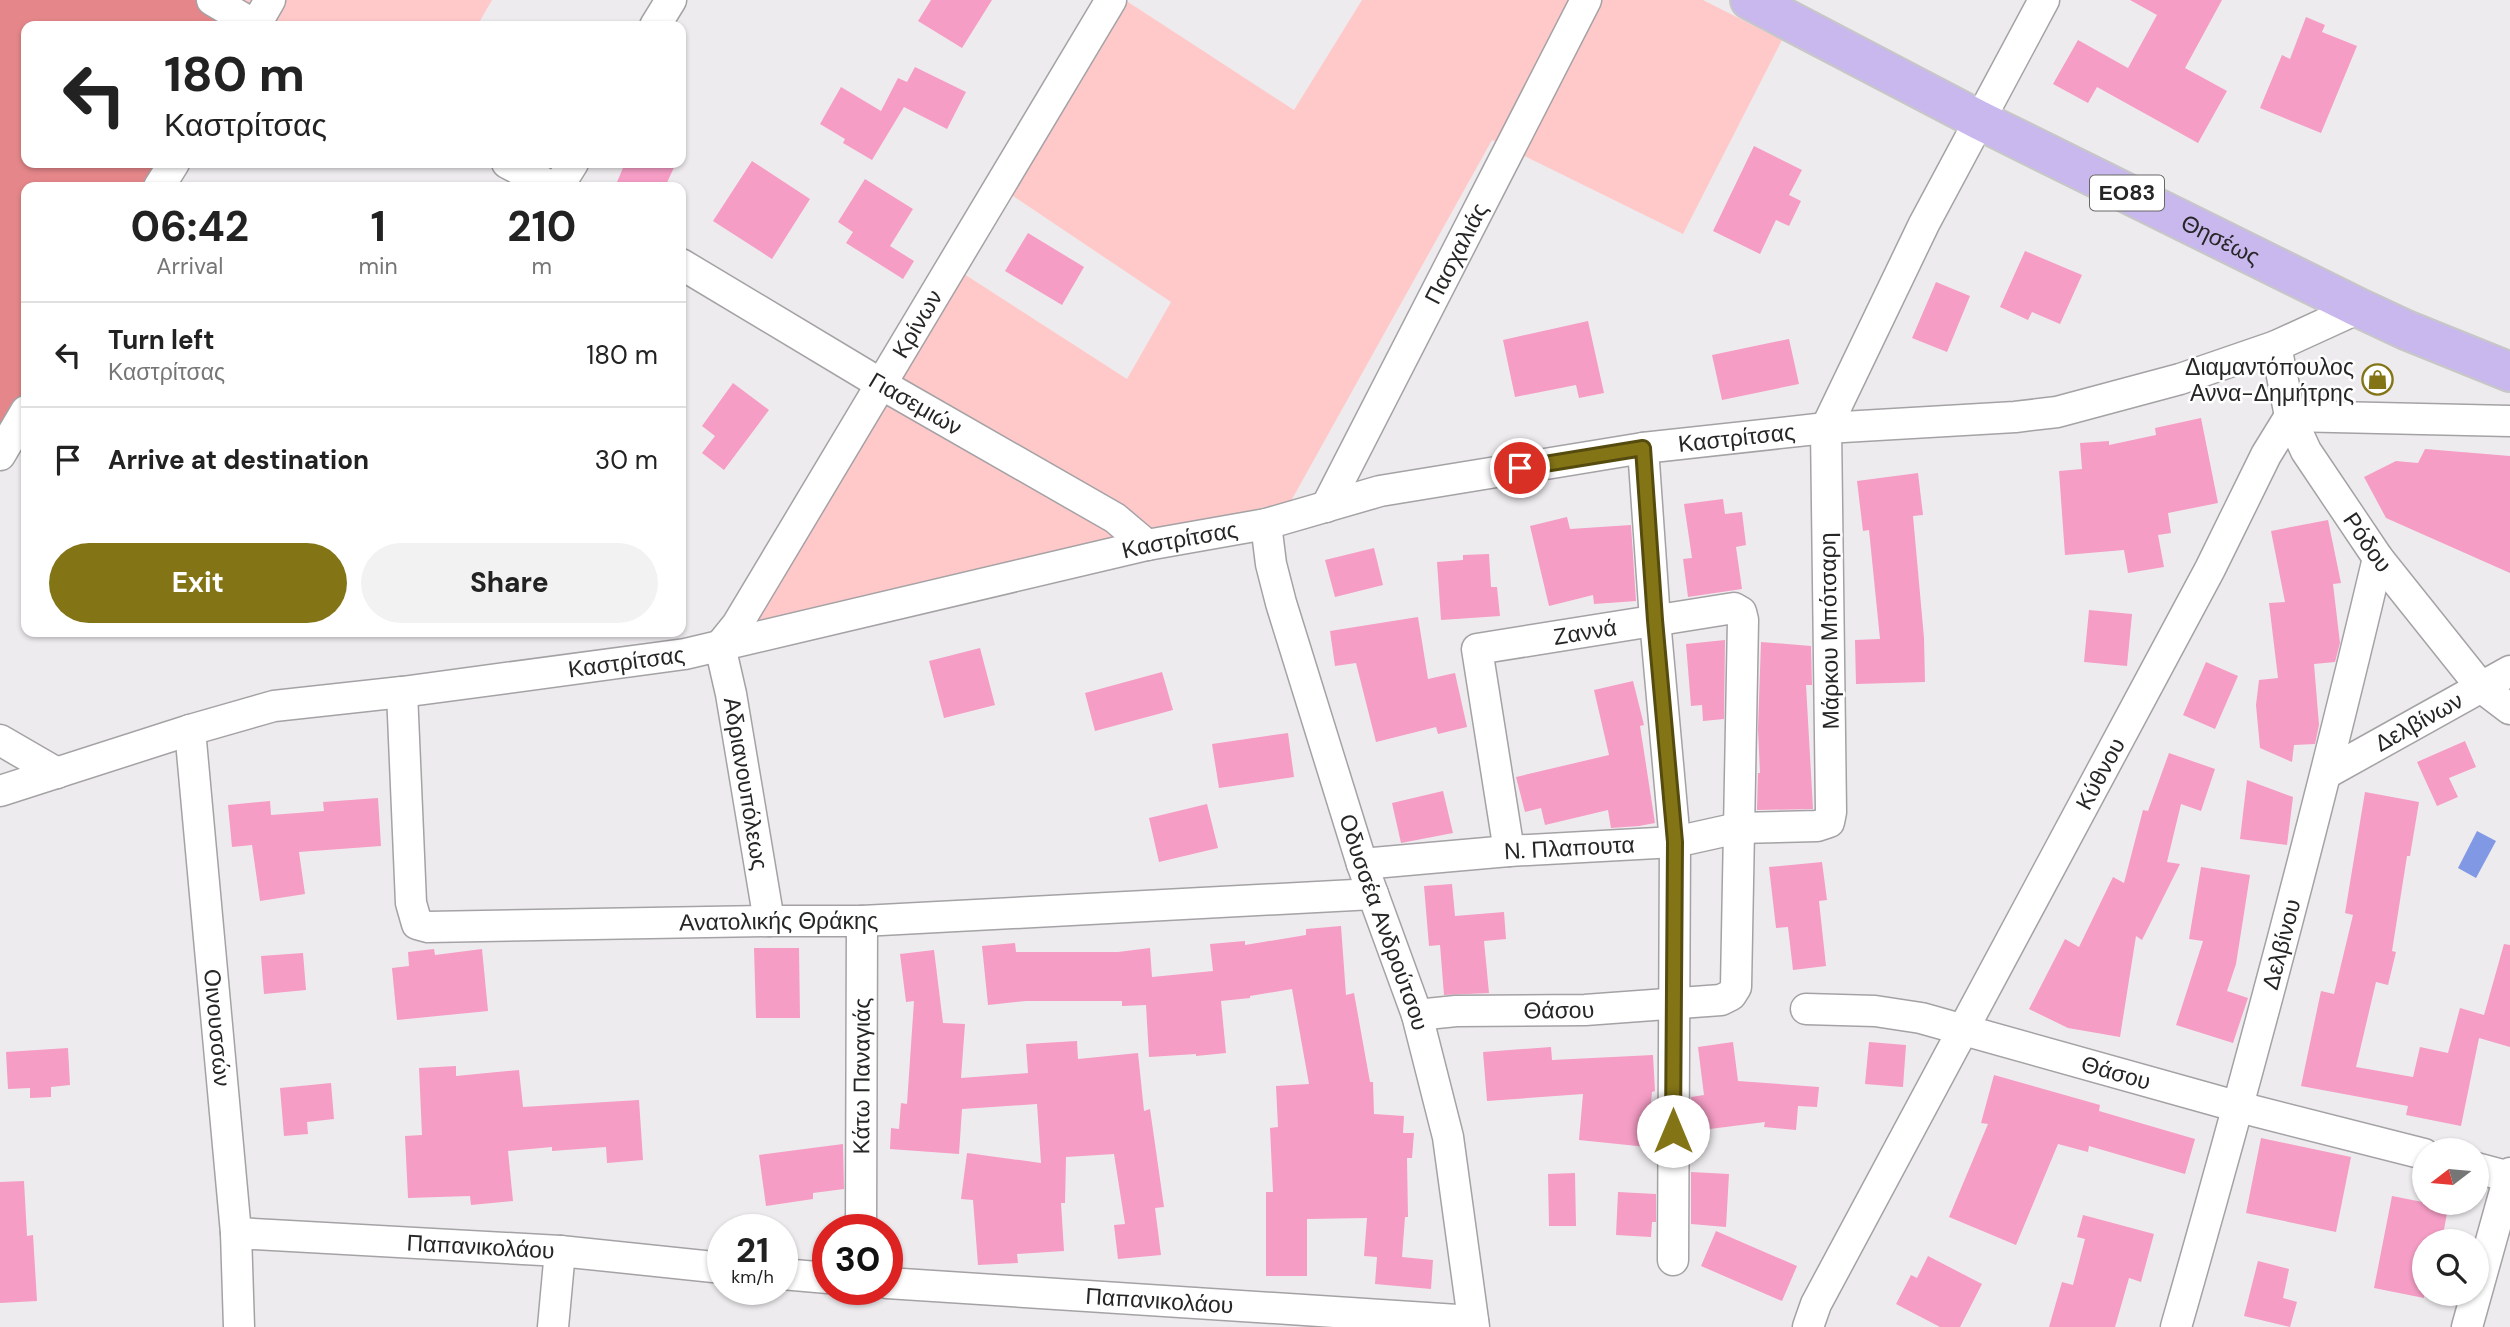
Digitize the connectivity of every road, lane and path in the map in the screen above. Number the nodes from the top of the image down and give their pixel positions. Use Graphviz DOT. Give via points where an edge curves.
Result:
graph roads {
  1 [pos="212,0"];
  2 [pos="270,0"];
  3 [pos="671,0"];
  4 [pos="1111,0"];
  5 [pos="1586,0"];
  6 [pos="1750,0"];
  7 [pos="2044,0"];
  8 [pos="247,21"];
  9 [pos="258,21"];
  10 [pos="658,21"];
  11 [pos="1979,120"];
  12 [pos="516,168"];
  13 [pos="543,182"];
  14 [pos="686,267"];
  15 [pos="2359,308"];
  16 [pos="2276,346"];
  17 [pos="2510,372"];
  18 [pos="881,384"];
  19 [pos="2290,416"];
  20 [pos="21,420"];
  21 [pos="2510,421"];
  22 [pos="1826,428"];
  23 [pos="1643,448"];
  24 [pos="0,456"];
  25 [pos="1326,507"];
  26 [pos="1266,524"];
  27 [pos="1147,545"];
  28 [pos="2378,558"];
  29 [pos="1655,620"];
  30 [pos="720,646"];
  31 [pos="2510,671"];
  32 [pos="2482,687"];
  33 [pos="402,692"];
  34 [pos="2510,709"];
  35 [pos="190,730"];
  36 [pos="0,740"];
  37 [pos="57,773"];
  38 [pos="2327,773"];
  39 [pos="0,791"];
  40 [pos="1817,826"];
  41 [pos="1738,828"];
  42 [pos="1675,842"];
  43 [pos="1509,851"];
  44 [pos="1362,864"];
  45 [pos="1373,894"];
  46 [pos="769,921"];
  47 [pos="862,921"];
  48 [pos="1672,1003"];
  49 [pos="1806,1009"];
  50 [pos="1417,1015"];
  51 [pos="1964,1030"];
  52 [pos="2239,1107"];
  53 [pos="2412,1151"];
  54 [pos="2489,1171"];
  55 [pos="2510,1175"];
  56 [pos="861,1214"];
  57 [pos="236,1233"];
  58 [pos="560,1251"];
  59 [pos="1673,1260"];
  60 [pos="707,1266"];
  61 [pos="903,1284"];
  62 [pos="1474,1324"];
  63 [pos="239,1327"];
  64 [pos="553,1327"];
  65 [pos="1808,1327"];
  66 [pos="2176,1327"];
  67 [pos="2467,1327"];
  1 -- 8 [label="street"];
  2 -- 9 [label="street"];
  3 -- 10 [label="street"];
  4 -- 18 [label="street, Κρίνων"];
  5 -- 25 [label="street, Πασχαλιάς"];
  6 -- 11 [label="main road, Θησέως / ΕΟ83"];
  7 -- 11 [label="street"];
  11 -- 15 [label="main road, Θησέως / ΕΟ83"];
  11 -- 22 [label="street"];
  12 -- 13 [label="street"];
  14 -- 18 [label="street, Γιασεμιών"];
  15 -- 16 [label="street, Καστρίτσας"];
  15 -- 17 [label="main road, Θησέως / ΕΟ83"];
  16 -- 19 [label="street, Ρόδου"];
  16 -- 22 [label="street, Καστρίτσας" via="2180,379 2057,412"];
  18 -- 27 [label="street, Γιασεμιών" via="1115,518"];
  18 -- 30 [label="street, Κρίνων"];
  19 -- 21 [label="street"];
  19 -- 28 [label="street, Ρόδου" via="2306,451"];
  19 -- 51 [label="street, Κύθνου"];
  20 -- 24 [label="street"];
  22 -- 23 [label="street, Καστρίτσας"];
  22 -- 40 [label="street, Μάρκου Μπότσαρη" via="1832,811 1829,822"];
  23 -- 25 [label="street, Καστρίτσας" via="1380,491"];
  23 -- 29 [label="street"];
  25 -- 26 [label="street, Καστρίτσας"];
  26 -- 27 [label="street, Καστρίτσας"];
  26 -- 44 [label="street, Οδυσσέα Ανδρούτσου" via="1281,603"];
  27 -- 30 [label="street, Καστρίτσας"];
  28 -- 32 [label="street, Ρόδου"];
  28 -- 38 [label="street, Δελβίνου"];
  29 -- 41 [label="street, Ζαννά" via="1734,608 1741,612"];
  29 -- 42 [label="street"];
  29 -- 43 [label="street, Ζαννά" via="1477,649"];
  30 -- 33 [label="street, Καστρίτσας"];
  30 -- 46 [label="street, Αδριανουπόλεως"];
  31 -- 32 [label="street, Δελβίνων"];
  32 -- 34 [label="street, Ρόδου"];
  32 -- 38 [label="street, Δελβίνων"];
  33 -- 35 [label="street, Καστρίτσας" via="274,706"];
  33 -- 46 [label="street, Ανατολικής Θράκης" via="411,903 417,924"];
  35 -- 37 [label="street, Καστρίτσας"];
  35 -- 57 [label="street, Οινουσσών"];
  36 -- 37 [label="street"];
  37 -- 39 [label="street, Καστρίτσας"];
  38 -- 52 [label="street, Δελβίνου"];
  40 -- 41 [label="street, Ν. Πλαπουτα"];
  41 -- 42 [label="street, Ν. Πλαπουτα"];
  41 -- 48 [label="street, Θάσου" via="1736,987 1721,1000"];
  42 -- 43 [label="street, Ν. Πλαπουτα"];
  42 -- 48 [label="street"];
  43 -- 44 [label="street, Ν. Πλαπουτα"];
  44 -- 45 [label="street, Οδυσσέα Ανδρούτσου"];
  45 -- 47 [label="street, Ανατολικής Θράκης"];
  45 -- 50 [label="street, Οδυσσέα Ανδρούτσου"];
  46 -- 47 [label="street, Ανατολικής Θράκης"];
  47 -- 56 [label="street, Κάτω Παναγιάς"];
  48 -- 50 [label="street, Θάσου"];
  48 -- 59 [label="street"];
  49 -- 51 [label="street, Θάσου" via="1875,1011"];
  50 -- 62 [label="street, Οδυσσέα Ανδρούτσου" via="1448,1137"];
  51 -- 52 [label="street, Θάσου"];
  51 -- 65 [label="street, Κύθνου" via="1816,1304"];
  52 -- 53 [label="street, Θάσου"];
  52 -- 66 [label="street, Δελβίνου"];
  54 -- 55 [label="street"];
  55 -- 67 [label="street"];
  57 -- 58 [label="street, Παπανικολάου"];
  57 -- 63 [label="street, Οινουσσών"];
  58 -- 60 [label="street, Παπανικολάου"];
  58 -- 64 [label="street"];
  61 -- 62 [label="street, Παπανικολάου"];
}
